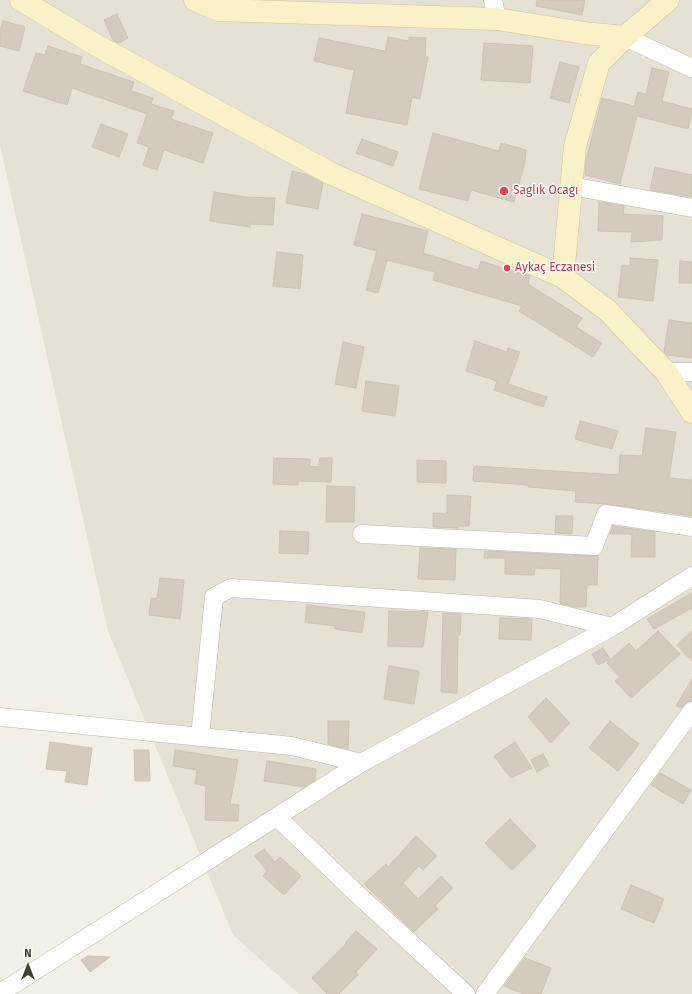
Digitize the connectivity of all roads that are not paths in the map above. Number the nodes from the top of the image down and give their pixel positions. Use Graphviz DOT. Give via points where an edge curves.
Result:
graph roads {
  1 [pos="21,0"];
  2 [pos="195,0"];
  3 [pos="668,0"];
  4 [pos="495,10"];
  5 [pos="625,37"];
  6 [pos="692,68"];
  7 [pos="571,186"];
  8 [pos="692,208"];
  9 [pos="563,277"];
  10 [pos="666,372"];
  11 [pos="692,372"];
  12 [pos="692,412"];
  13 [pos="692,527"];
  14 [pos="362,534"];
  15 [pos="692,576"];
  16 [pos="612,627"];
  17 [pos="692,712"];
  18 [pos="0,717"];
  19 [pos="200,737"];
  20 [pos="361,763"];
  21 [pos="277,817"];
  22 [pos="0,993"];
  23 [pos="466,994"];
  24 [pos="485,994"];
  1 -- 9 [label="street" via="96,45 332,174"];
  2 -- 4 [label="street" via="218,10"];
  3 -- 5 [label="street"];
  4 -- 5 [label="street" via="584,33"];
  5 -- 6 [label="street"];
  5 -- 7 [label="street" via="599,63 575,146"];
  7 -- 8 [label="street"];
  7 -- 9 [label="street"];
  9 -- 10 [label="street" via="607,310"];
  10 -- 11 [label="street"];
  10 -- 12 [label="street"];
  13 -- 14 [label="street" via="606,514 594,546"];
  15 -- 16 [label="street"];
  16 -- 19 [label="street" via="540,608 231,588 214,597"];
  16 -- 20 [label="street"];
  17 -- 24 [label="street"];
  18 -- 19 [label="street"];
  19 -- 20 [label="street" via="292,746"];
  20 -- 21 [label="street"];
  21 -- 22 [label="street"];
  21 -- 23 [label="street"];
}
